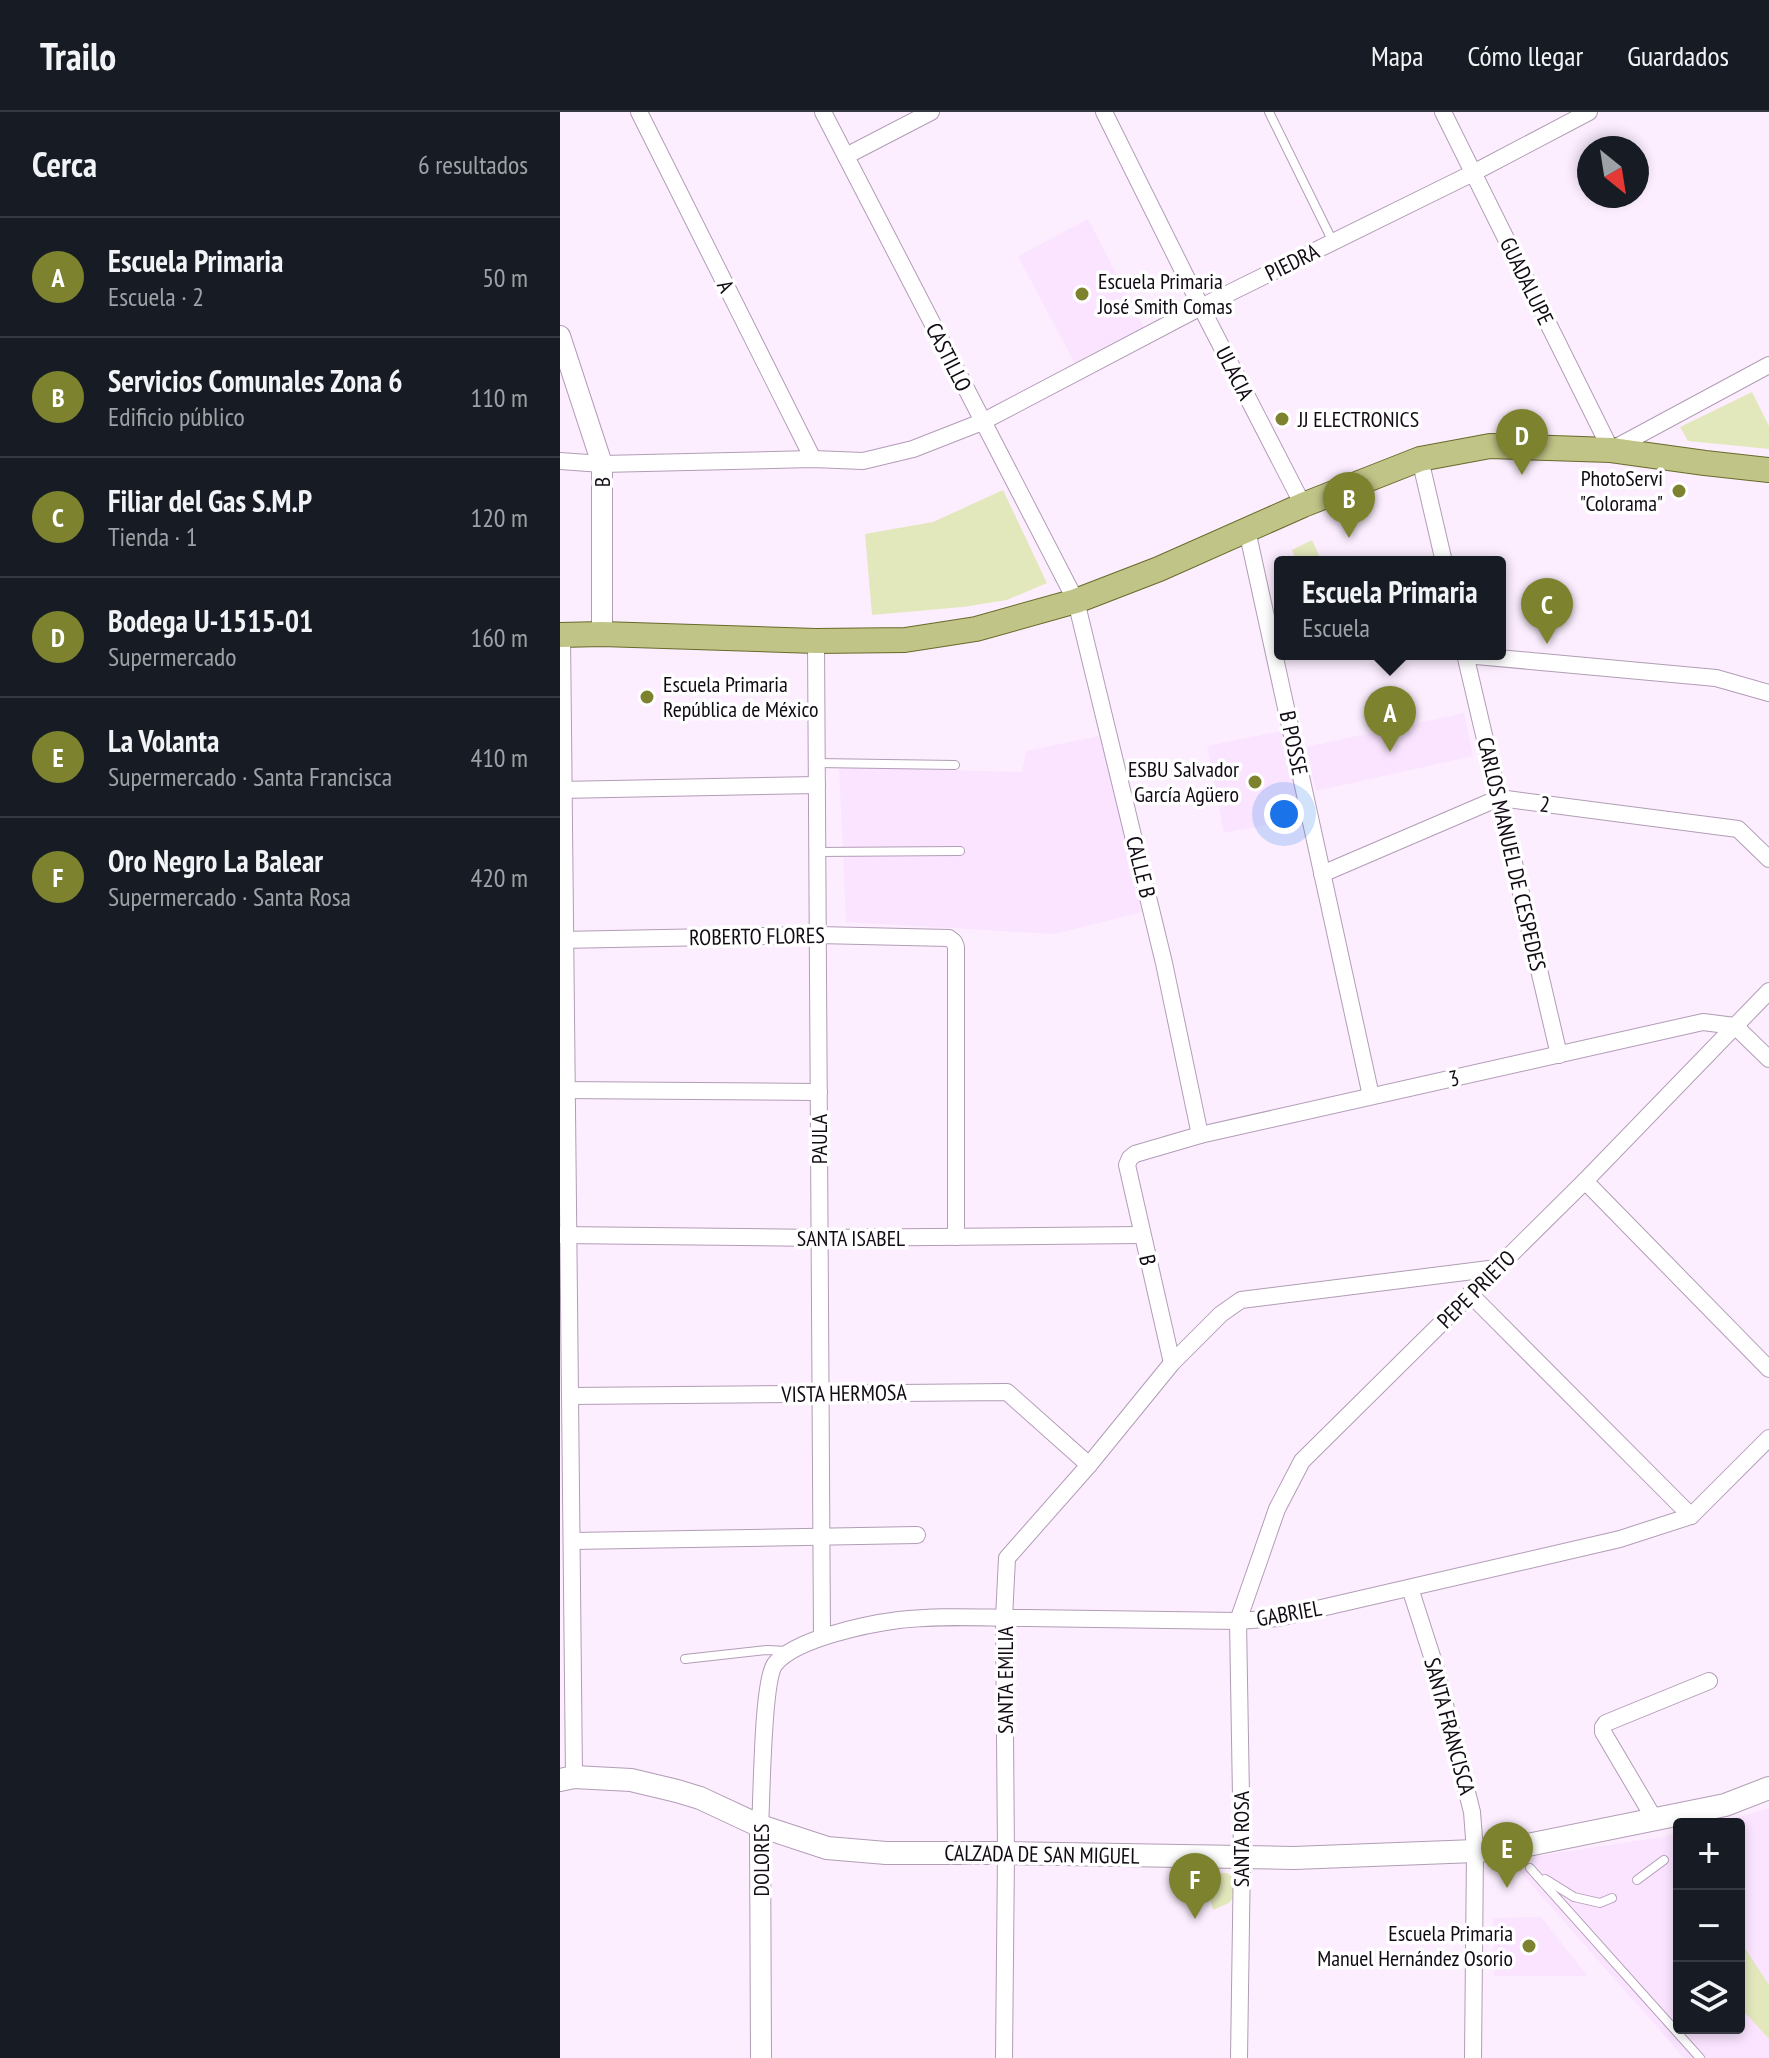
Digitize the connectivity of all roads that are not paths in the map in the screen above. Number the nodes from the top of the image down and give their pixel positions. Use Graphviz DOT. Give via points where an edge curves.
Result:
graph roads {
  1 [pos="639,112"];
  2 [pos="823,112"];
  3 [pos="931,112"];
  4 [pos="1104,112"];
  5 [pos="1269,112"];
  6 [pos="1443,112"];
  7 [pos="1589,112"];
  8 [pos="846,156"];
  9 [pos="1473,173"];
  10 [pos="1333,242"];
  11 [pos="1201,307"];
  12 [pos="560,336"];
  13 [pos="1769,365"];
  14 [pos="982,422"];
  15 [pos="1611,450"];
  16 [pos="813,459"];
  17 [pos="1420,459"];
  18 [pos="560,461"];
  19 [pos="602,464"];
  20 [pos="1769,470"];
  21 [pos="1303,505"];
  22 [pos="1247,530"];
  23 [pos="1443,556"];
  24 [pos="1076,601"];
  25 [pos="602,634"];
  26 [pos="561,635"];
  27 [pos="816,641"];
  28 [pos="1274,654"];
  29 [pos="1506,658"];
  30 [pos="1275,660"];
  31 [pos="1466,660"];
  32 [pos="1769,693"];
  33 [pos="816,763"];
  34 [pos="955,765"];
  35 [pos="817,785"];
  36 [pos="562,790"];
  37 [pos="1499,798"];
  38 [pos="960,851"];
  39 [pos="817,852"];
  40 [pos="1769,859"];
  41 [pos="1322,874"];
  42 [pos="818,935"];
  43 [pos="563,940"];
  44 [pos="1769,991"];
  45 [pos="1735,1026"];
  46 [pos="1559,1055"];
  47 [pos="1769,1059"];
  48 [pos="564,1090"];
  49 [pos="819,1092"];
  50 [pos="1371,1096"];
  51 [pos="1200,1135"];
  52 [pos="1130,1158"];
  53 [pos="1585,1181"];
  54 [pos="564,1235"];
  55 [pos="1141,1235"];
  56 [pos="956,1237"];
  57 [pos="820,1238"];
  58 [pos="1497,1268"];
  59 [pos="1470,1294"];
  60 [pos="565,1332"];
  61 [pos="1172,1363"];
  62 [pos="1769,1369"];
  63 [pos="821,1394"];
  64 [pos="570,1396"];
  65 [pos="1769,1438"];
  66 [pos="1089,1465"];
  67 [pos="1691,1516"];
  68 [pos="917,1535"];
  69 [pos="822,1537"];
  70 [pos="572,1541"];
  71 [pos="1410,1588"];
  72 [pos="1004,1618"];
  73 [pos="1238,1621"];
  74 [pos="822,1637"];
  75 [pos="793,1651"];
  76 [pos="685,1659"];
  77 [pos="775,1664"];
  78 [pos="1709,1681"];
  79 [pos="567,1778"];
  80 [pos="1769,1788"];
  81 [pos="1655,1820"];
  82 [pos="760,1826"];
  83 [pos="1513,1848"];
  84 [pos="1475,1851"];
  85 [pos="1006,1853"];
  86 [pos="1242,1856"];
  87 [pos="1664,1860"];
  88 [pos="1530,1868"];
  89 [pos="1637,1880"];
  90 [pos="1612,1898"];
  91 [pos="761,2058"];
  92 [pos="1004,2058"];
  93 [pos="1239,2058"];
  94 [pos="1473,2058"];
  95 [pos="1700,2058"];
  1 -- 16 [label="street, A"];
  2 -- 8 [label="street, CASTILLO"];
  3 -- 8 [label="street"];
  4 -- 11 [label="street, ULACIA"];
  5 -- 10 [label="lane"];
  6 -- 9 [label="street, GUADALUPE"];
  7 -- 9 [label="street, PIEDRA"];
  8 -- 14 [label="street, CASTILLO"];
  9 -- 10 [label="street, PIEDRA"];
  9 -- 15 [label="street, GUADALUPE"];
  10 -- 11 [label="street, PIEDRA"];
  11 -- 14 [label="street, PIEDRA"];
  11 -- 21 [label="street, ULACIA"];
  12 -- 19 [label="street, B"];
  13 -- 15 [label="street"];
  14 -- 16 [label="street, PIEDRA" via="913,449 863,461"];
  14 -- 24 [label="street, CASTILLO"];
  15 -- 17 [label="main road" via="1490,446"];
  15 -- 20 [label="main road"];
  16 -- 19 [label="street, PIEDRA"];
  17 -- 21 [label="main road"];
  17 -- 23 [label="street"];
  18 -- 19 [label="street, PIEDRA"];
  19 -- 25 [label="street, B"];
  21 -- 22 [label="main road"];
  22 -- 24 [label="main road"];
  22 -- 28 [label="street, B POSSE"];
  24 -- 27 [label="main road" via="976,629 905,640"];
  24 -- 51 [label="street, CALLE B"];
  25 -- 26 [label="main road"];
  25 -- 27 [label="main road"];
  26 -- 36 [label="street"];
  27 -- 33 [label="street, PAULA"];
  29 -- 32 [label="street" via="1716,678"];
  30 -- 41 [label="street, B POSSE"];
  31 -- 37 [label="street, CARLOS MANUEL DE CESPEDES"];
  33 -- 34 [label="lane"];
  33 -- 35 [label="street, PAULA"];
  35 -- 36 [label="street"];
  35 -- 39 [label="street, PAULA"];
  36 -- 43 [label="street"];
  37 -- 40 [label="street, 2" via="1738,829"];
  37 -- 41 [label="street"];
  37 -- 46 [label="street, CARLOS MANUEL DE CESPEDES"];
  38 -- 39 [label="lane"];
  39 -- 42 [label="street, PAULA"];
  41 -- 50 [label="street, B POSSE"];
  42 -- 43 [label="street, ROBERTO FLORES"];
  42 -- 49 [label="street, PAULA"];
  42 -- 56 [label="street, ROBERTO FLORES" via="954,942"];
  43 -- 48 [label="street"];
  44 -- 45 [label="street, PEPE PRIETO"];
  45 -- 46 [label="street, 3" via="1703,1022"];
  45 -- 47 [label="street"];
  45 -- 53 [label="street, PEPE PRIETO"];
  46 -- 50 [label="street, 3"];
  48 -- 49 [label="street"];
  48 -- 54 [label="street"];
  49 -- 57 [label="street, PAULA"];
  50 -- 51 [label="street, 3"];
  51 -- 52 [label="street, 3"];
  52 -- 55 [label="street, B"];
  53 -- 58 [label="street, PEPE PRIETO"];
  53 -- 62 [label="street"];
  54 -- 57 [label="street, SANTA ISABEL"];
  54 -- 60 [label="street"];
  55 -- 56 [label="street, SANTA ISABEL"];
  55 -- 61 [label="street, B"];
  56 -- 57 [label="street, SANTA ISABEL"];
  57 -- 63 [label="street, PAULA"];
  58 -- 59 [label="street, PEPE PRIETO"];
  58 -- 61 [label="street, SANTA EMILIA" via="1241,1300"];
  59 -- 67 [label="street"];
  59 -- 73 [label="street, PEPE PRIETO" via="1302,1461 1277,1509"];
  60 -- 64 [label="street"];
  61 -- 66 [label="street, SANTA EMILIA"];
  63 -- 64 [label="street, VISTA HERMOSA"];
  63 -- 66 [label="street, VISTA HERMOSA" via="1007,1392"];
  63 -- 69 [label="street, PAULA"];
  64 -- 70 [label="street"];
  65 -- 67 [label="street, GABRIEL"];
  66 -- 72 [label="street, SANTA EMILIA" via="1007,1558"];
  67 -- 71 [label="street, GABRIEL" via="1620,1539"];
  68 -- 69 [label="street"];
  69 -- 70 [label="street"];
  69 -- 74 [label="street, PAULA"];
  70 -- 79 [label="street"];
  71 -- 73 [label="street, GABRIEL" via="1278,1618"];
  71 -- 84 [label="street, SANTA FRANCISCA" via="1463,1768"];
  72 -- 73 [label="street, GABRIEL"];
  72 -- 74 [label="street, GABRIEL" via="901,1620"];
  72 -- 85 [label="street, SANTA EMILIA"];
  73 -- 86 [label="street, SANTA ROSA"];
  74 -- 75 [label="street, GABRIEL"];
  75 -- 76 [label="lane"];
  75 -- 77 [label="street, GABRIEL"];
  77 -- 82 [label="street, DOLORES" via="766,1699"];
  78 -- 81 [label="street" via="1603,1727"];
  79 -- 82 [label="main road, CALZADA DE SAN MIGUEL" via="631,1780 677,1791"];
  80 -- 81 [label="main road, CALZADA DE SAN MIGUEL" via="1725,1805"];
  81 -- 83 [label="main road, CALZADA DE SAN MIGUEL"];
  82 -- 85 [label="main road, CALZADA DE SAN MIGUEL" via="827,1848"];
  82 -- 91 [label="street, DOLORES"];
  83 -- 84 [label="main road, CALZADA DE SAN MIGUEL"];
  83 -- 88 [label="lane"];
  84 -- 86 [label="main road, CALZADA DE SAN MIGUEL"];
  84 -- 94 [label="street, SANTA FRANCISCA"];
  85 -- 86 [label="main road, CALZADA DE SAN MIGUEL"];
  85 -- 92 [label="street, SANTA EMILIA"];
  86 -- 93 [label="street, SANTA ROSA"];
  87 -- 89 [label="lane"];
  88 -- 90 [label="lane" via="1574,1897 1600,1903"];
  88 -- 95 [label="lane"];
}
